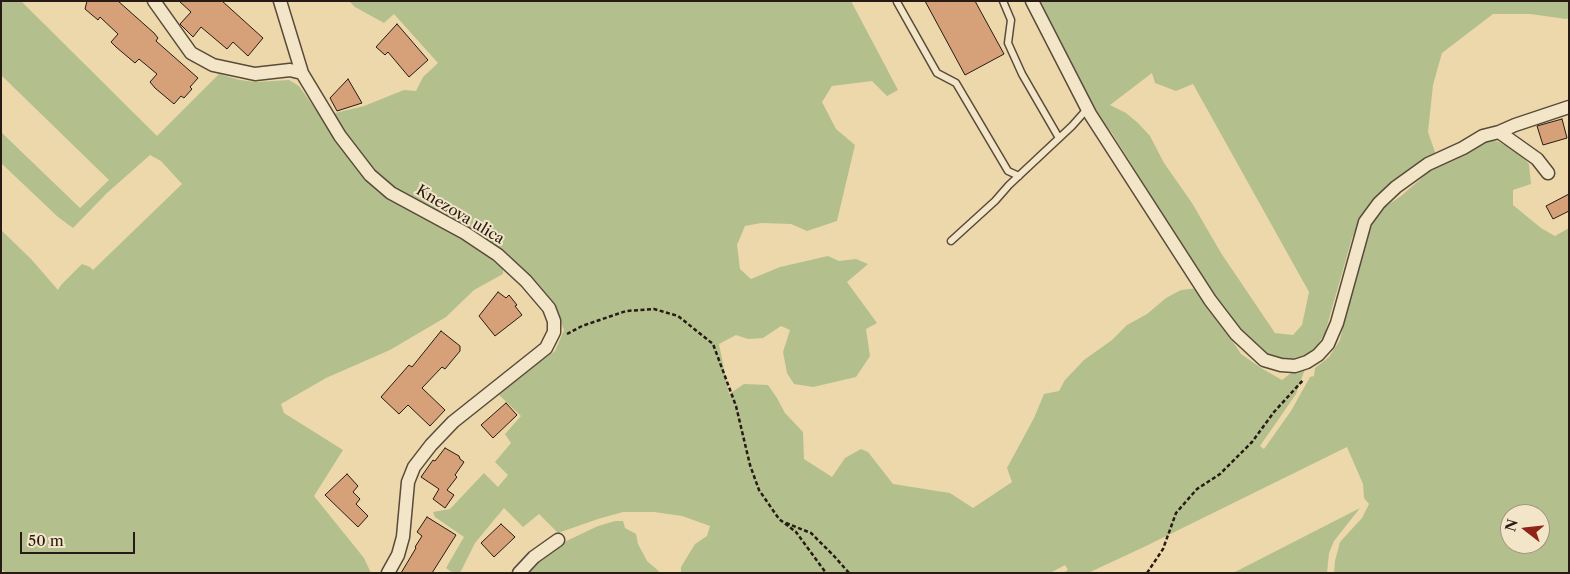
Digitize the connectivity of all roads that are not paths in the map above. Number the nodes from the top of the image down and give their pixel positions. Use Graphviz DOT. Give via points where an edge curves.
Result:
graph roads {
  1 [pos="154,1"];
  2 [pos="280,1"];
  3 [pos="1003,1"];
  4 [pos="1032,1"];
  5 [pos="897,2"];
  6 [pos="302,73"];
  7 [pos="1569,107"];
  8 [pos="1088,108"];
  9 [pos="1499,132"];
  10 [pos="1059,138"];
  11 [pos="1548,173"];
  12 [pos="1019,176"];
  13 [pos="951,241"];
  14 [pos="558,540"];
  15 [pos="388,573"];
  16 [pos="519,573"];
  1 -- 6 [label="street" via="191,52 213,66 255,74 290,70"];
  2 -- 6 [label="street, Knezova ulica"];
  3 -- 10 [label="lane" via="1011,20 1008,43"];
  4 -- 8 [label="street"];
  5 -- 12 [label="lane" via="936,73 956,83 1008,171"];
  6 -- 15 [label="street, Knezova ulica" via="340,136 370,175 391,194 498,255 549,308 554,321 554,332 546,348 453,422 414,467 408,482 403,538"];
  7 -- 9 [label="street"];
  8 -- 9 [label="street" via="1210,300 1236,334 1264,360 1295,366 1313,359 1328,344 1337,323 1365,222 1379,203 1428,164 1483,136"];
  8 -- 10 [label="lane"];
  9 -- 11 [label="street" via="1537,159"];
  10 -- 12 [label="lane"];
  12 -- 13 [label="lane"];
  14 -- 16 [label="street" via="534,557"];
}
